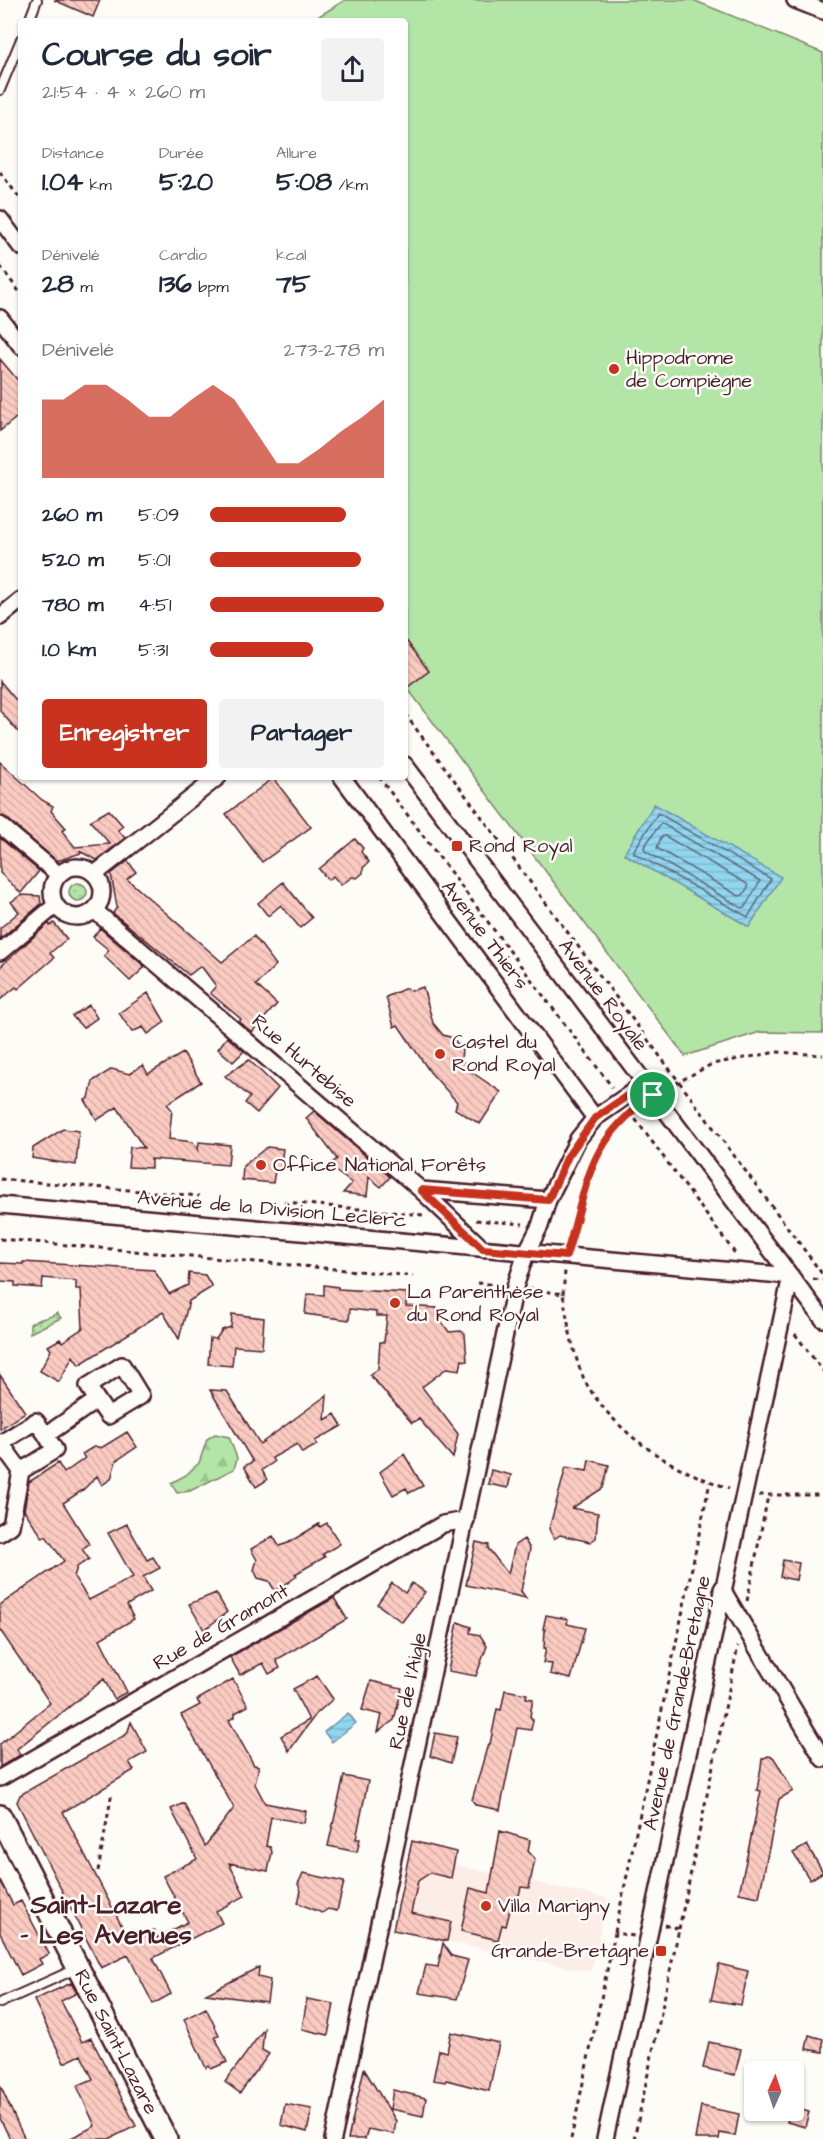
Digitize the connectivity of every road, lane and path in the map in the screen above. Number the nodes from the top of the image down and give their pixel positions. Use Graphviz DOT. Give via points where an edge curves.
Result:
graph roads {
  1 [pos="37,0"];
  2 [pos="795,0"];
  3 [pos="823,11"];
  4 [pos="29,18"];
  5 [pos="18,46"];
  6 [pos="0,90"];
  7 [pos="0,172"];
  8 [pos="18,196"];
  9 [pos="0,219"];
  10 [pos="18,243"];
  11 [pos="0,266"];
  12 [pos="18,290"];
  13 [pos="0,318"];
  14 [pos="18,342"];
  15 [pos="18,602"];
  16 [pos="0,617"];
  17 [pos="408,718"];
  18 [pos="408,769"];
  19 [pos="214,780"];
  20 [pos="344,780"];
  21 [pos="381,780"];
  22 [pos="0,825"];
  23 [pos="95,874"];
  24 [pos="58,875"];
  25 [pos="56,905"];
  26 [pos="94,910"];
  27 [pos="0,952"];
  28 [pos="823,1055"];
  29 [pos="679,1081"];
  30 [pos="649,1090"];
  31 [pos="620,1099"];
  32 [pos="631,1114"];
  33 [pos="595,1118"];
  34 [pos="0,1179"];
  35 [pos="421,1190"];
  36 [pos="199,1196"];
  37 [pos="548,1200"];
  38 [pos="284,1202"];
  39 [pos="0,1205"];
  40 [pos="450,1217"];
  41 [pos="540,1226"];
  42 [pos="0,1239"];
  43 [pos="483,1249"];
  44 [pos="526,1253"];
  45 [pos="566,1256"];
  46 [pos="739,1259"];
  47 [pos="823,1275"];
  48 [pos="413,1276"];
  49 [pos="791,1276"];
  50 [pos="477,1283"];
  51 [pos="516,1287"];
  52 [pos="563,1294"];
  53 [pos="823,1319"];
  54 [pos="795,1334"];
  55 [pos="823,1371"];
  56 [pos="97,1400"];
  57 [pos="46,1435"];
  58 [pos="0,1442"];
  59 [pos="21,1470"];
  60 [pos="710,1482"];
  61 [pos="743,1493"];
  62 [pos="823,1495"];
  63 [pos="768,1496"];
  64 [pos="466,1520"];
  65 [pos="0,1533"];
  66 [pos="722,1589"];
  67 [pos="742,1623"];
  68 [pos="823,1759"];
  69 [pos="0,1778"];
  70 [pos="112,1792"];
  71 [pos="0,1816"];
  72 [pos="98,1871"];
  73 [pos="679,1929"];
  74 [pos="615,1932"];
  75 [pos="79,1968"];
  76 [pos="0,2004"];
  77 [pos="163,2138"];
  78 [pos="333,2139"];
  79 [pos="605,2139"];
  1 -- 4 [label="lane"];
  2 -- 3 [label="street"];
  5 -- 6 [label="lane"];
  7 -- 8 [label="path"];
  9 -- 10 [label="street"];
  11 -- 12 [label="path"];
  13 -- 14 [label="street"];
  15 -- 16 [label="street"];
  17 -- 29 [label="path"];
  18 -- 30 [label="street, Avenue Royale"];
  19 -- 23 [label="street"];
  20 -- 33 [label="street, Avenue Thiers"];
  21 -- 31 [label="path"];
  22 -- 24 [label="street"];
  23 -- 24 [label="street" via="72,867"];
  23 -- 26 [label="street" via="102,896"];
  24 -- 25 [label="street" via="52,889"];
  25 -- 26 [label="street" via="74,916"];
  25 -- 27 [label="street"];
  26 -- 35 [label="street, Rue Hurtebise"];
  28 -- 29 [label="path" via="777,1052 712,1064"];
  29 -- 30 [label="path"];
  29 -- 47 [label="path"];
  30 -- 31 [label="street, Rue de l'Aigle"];
  30 -- 32 [label="path"];
  30 -- 49 [label="street, Avenue Royale"];
  31 -- 32 [label="path"];
  31 -- 33 [label="street, Rue de l'Aigle"];
  32 -- 45 [label="path" via="609,1133 591,1165"];
  32 -- 46 [label="path"];
  33 -- 37 [label="street, Rue de l'Aigle" via="573,1147"];
  34 -- 36 [label="path"];
  35 -- 37 [label="street"];
  35 -- 40 [label="street, Rue Hurtebise"];
  37 -- 41 [label="street, Rue de l'Aigle"];
  38 -- 40 [label="path"];
  39 -- 43 [label="street, Avenue de la Division Leclerc"];
  40 -- 41 [label="path"];
  40 -- 43 [label="street, Rue Hurtebise"];
  41 -- 44 [label="street, Rue de l'Aigle"];
  42 -- 48 [label="path"];
  43 -- 44 [label="street, Avenue de la Division Leclerc"];
  44 -- 45 [label="street, Avenue de la Division Leclerc"];
  44 -- 51 [label="street, Rue de l'Aigle"];
  45 -- 49 [label="street, Avenue de la Division Leclerc"];
  45 -- 52 [label="path"];
  49 -- 53 [label="street, Avenue Royale"];
  49 -- 61 [label="street, Avenue de Grande-Bretagne"];
  50 -- 51 [label="path"];
  51 -- 52 [label="path"];
  51 -- 64 [label="street, Rue de l'Aigle"];
  52 -- 60 [label="path" via="569,1332 588,1387 633,1439 687,1474"];
  54 -- 55 [label="path"];
  56 -- 57 [label="street"];
  57 -- 58 [label="street" via="36,1421"];
  57 -- 59 [label="street" via="55,1450"];
  58 -- 59 [label="street"];
  59 -- 65 [label="street" via="11,1526"];
  60 -- 61 [label="path"];
  60 -- 74 [label="path"];
  61 -- 63 [label="path"];
  61 -- 66 [label="street, Avenue de Grande-Bretagne"];
  62 -- 63 [label="path"];
  63 -- 67 [label="path"];
  64 -- 69 [label="street, Rue de Gramont" via="443,1524"];
  64 -- 78 [label="street, Rue de l'Aigle"];
  66 -- 67 [label="street"];
  66 -- 79 [label="street, Avenue de Grande-Bretagne"];
  67 -- 68 [label="street"];
  67 -- 73 [label="path"];
  70 -- 72 [label="path"];
  71 -- 75 [label="main road, Rue Saint-Lazare"];
  75 -- 76 [label="lane"];
  75 -- 77 [label="main road, Rue Saint-Lazare"];
}
